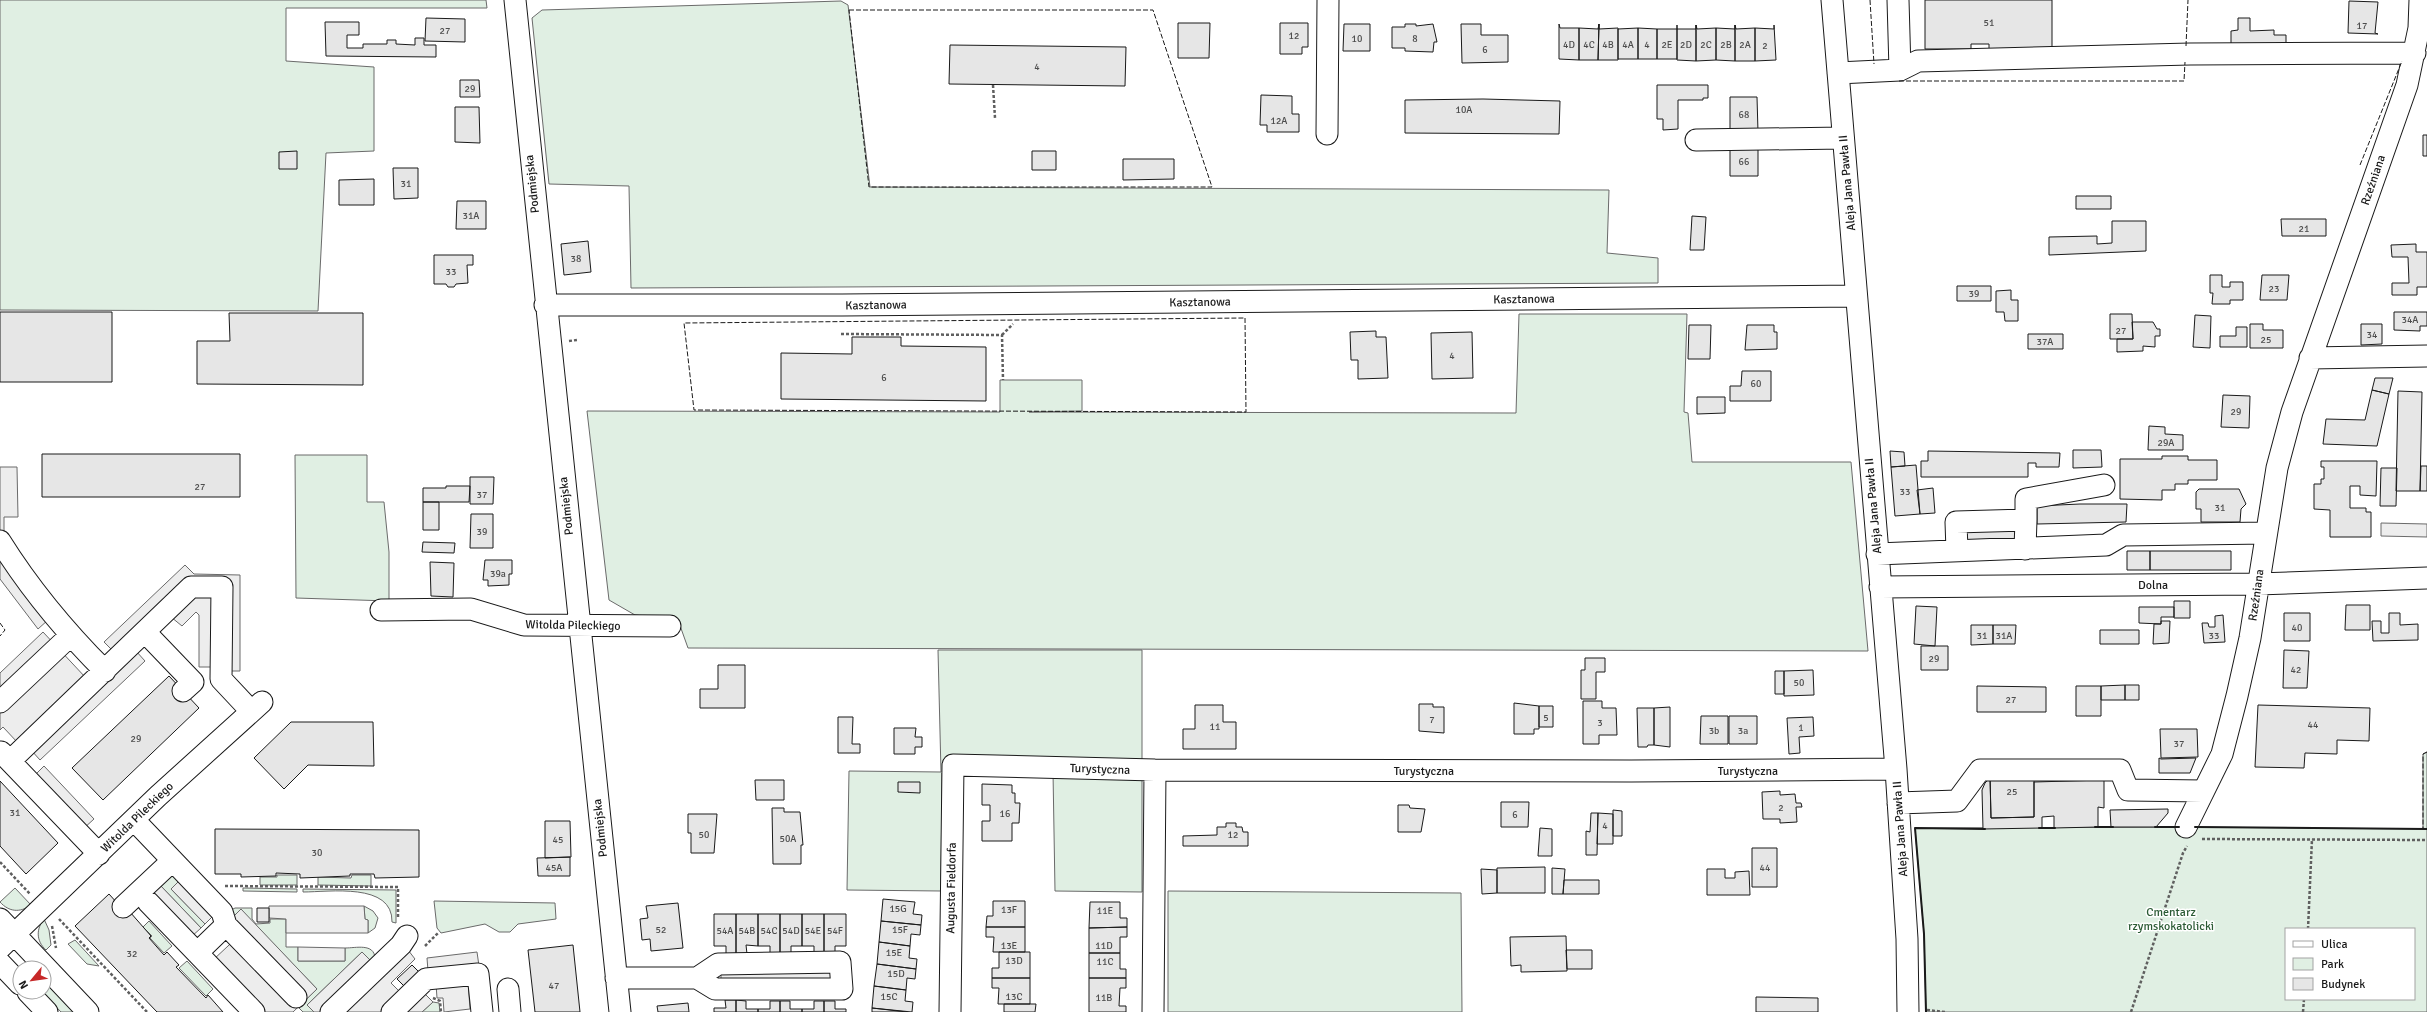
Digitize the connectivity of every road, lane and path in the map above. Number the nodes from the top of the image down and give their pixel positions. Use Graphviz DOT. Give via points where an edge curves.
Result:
graph roads {
  1 [pos="515,0"];
  2 [pos="1328,0"];
  3 [pos="1832,0"];
  4 [pos="1898,0"];
  5 [pos="2420,0"];
  6 [pos="2415,53"];
  7 [pos="1900,70"];
  8 [pos="1838,73"];
  9 [pos="993,85"];
  10 [pos="995,118"];
  11 [pos="1327,134"];
  12 [pos="1843,138"];
  13 [pos="1696,140"];
  14 [pos="1856,296"];
  15 [pos="545,305"];
  16 [pos="842,334"];
  17 [pos="2427,356"];
  18 [pos="2310,358"];
  19 [pos="1003,380"];
  20 [pos="2104,485"];
  21 [pos="2026,520"];
  22 [pos="2266,533"];
  23 [pos="0,541"];
  24 [pos="2025,549"];
  25 [pos="1957,551"];
  26 [pos="1877,554"];
  27 [pos="2427,578"];
  28 [pos="2257,584"];
  29 [pos="1880,587"];
  30 [pos="381,610"];
  31 [pos="579,626"];
  32 [pos="670,626"];
  33 [pos="145,632"];
  34 [pos="70,636"];
  35 [pos="105,671"];
  36 [pos="183,691"];
  37 [pos="0,702"];
  38 [pos="5,756"];
  39 [pos="953,765"];
  40 [pos="1896,768"];
  41 [pos="1155,770"];
  42 [pos="2203,792"];
  43 [pos="1898,803"];
  44 [pos="134,820"];
  45 [pos="2192,836"];
  46 [pos="2312,839"];
  47 [pos="2427,840"];
  48 [pos="99,854"];
  49 [pos="172,861"];
  50 [pos="0,862"];
  51 [pos="16,879"];
  52 [pos="221,886"];
  53 [pos="148,902"];
  54 [pos="123,907"];
  55 [pos="54,917"];
  56 [pos="0,919"];
  57 [pos="226,925"];
  58 [pos="2308,928"];
  59 [pos="439,932"];
  60 [pos="409,937"];
  61 [pos="7,941"];
  62 [pos="197,953"];
  63 [pos="0,963"];
  64 [pos="12,976"];
  65 [pos="616,978"];
  66 [pos="697,978"];
  67 [pos="508,989"];
  68 [pos="296,997"];
  69 [pos="36,1000"];
  70 [pos="2304,1000"];
  71 [pos="47,1012"];
  72 [pos="88,1012"];
  73 [pos="147,1012"];
  74 [pos="254,1012"];
  75 [pos="331,1012"];
  76 [pos="392,1012"];
  77 [pos="482,1012"];
  78 [pos="507,1012"];
  79 [pos="510,1012"];
  80 [pos="620,1012"];
  81 [pos="950,1012"];
  82 [pos="1153,1012"];
  83 [pos="1908,1012"];
  84 [pos="2131,1012"];
  85 [pos="2303,1012"];
  1 -- 15 [label="street, Podmiejska"];
  2 -- 11 [label="street"];
  3 -- 8 [label="street, Aleja Jana Pawła II"];
  4 -- 7 [label="street"];
  5 -- 6 [label="street, Rzeźniana"];
  6 -- 7 [label="street" via="2190,54 1918,61"];
  6 -- 18 [label="street, Rzeźniana" via="2407,86"];
  7 -- 8 [label="street"];
  8 -- 12 [label="street, Aleja Jana Pawła II"];
  9 -- 10 [label="path"];
  12 -- 13 [label="street"];
  12 -- 14 [label="street, Aleja Jana Pawła II"];
  14 -- 15 [label="street, Kasztanowa" via="842,305"];
  14 -- 26 [label="street, Aleja Jana Pawła II"];
  15 -- 31 [label="street, Podmiejska"];
  16 -- 19 [label="path" via="1002,334"];
  17 -- 18 [label="street"];
  18 -- 22 [label="street, Rzeźniana" via="2277,468"];
  20 -- 21 [label="street" via="2026,499"];
  21 -- 24 [label="street"];
  21 -- 25 [label="street" via="1956,522"];
  22 -- 24 [label="street" via="2123,535 2106,545"];
  22 -- 28 [label="street, Rzeźniana"];
  23 -- 34 [label="street" via="22,576"];
  24 -- 25 [label="street"];
  25 -- 26 [label="street"];
  26 -- 29 [label="street, Aleja Jana Pawła II"];
  27 -- 28 [label="street, Dolna"];
  28 -- 29 [label="street, Dolna"];
  28 -- 42 [label="street, Rzeźniana" via="2250,638 2222,754"];
  29 -- 40 [label="street, Aleja Jana Pawła II"];
  30 -- 31 [label="street, Witolda Pileckiego" via="471,609 524,625"];
  31 -- 32 [label="street, Witolda Pileckiego"];
  31 -- 65 [label="street, Podmiejska"];
  33 -- 35 [label="street"];
  33 -- 36 [label="street" via="193,682"];
  33 -- 44 [label="street, Witolda Pileckiego" via="191,587 222,587 221,679 256,706"];
  34 -- 35 [label="street"];
  34 -- 37 [label="street"];
  35 -- 38 [label="street"];
  38 -- 48 [label="street"];
  39 -- 41 [label="street, Turystyczna"];
  39 -- 81 [label="street, Augusta Fieldorfa"];
  40 -- 41 [label="street, Turystyczna" via="1639,771"];
  40 -- 43 [label="street, Aleja Jana Pawła II"];
  41 -- 82 [label="street"];
  42 -- 43 [label="street" via="2128,790 2120,770 1980,770 1957,800"];
  42 -- 45 [label="street, Rzeźniana"];
  43 -- 83 [label="street, Aleja Jana Pawła II" via="1907,939"];
  44 -- 48 [label="street, Witolda Pileckiego"];
  44 -- 49 [label="street"];
  45 -- 46 [label="path"];
  45 -- 84 [label="path" via="2183,853"];
  46 -- 47 [label="path"];
  46 -- 58 [label="path"];
  48 -- 61 [label="street, Witolda Pileckiego"];
  49 -- 54 [label="street"];
  49 -- 57 [label="street" via="222,912"];
  50 -- 51 [label="path"];
  52 -- 60 [label="path" via="398,887"];
  53 -- 62 [label="street"];
  55 -- 73 [label="path"];
  56 -- 61 [label="street"];
  57 -- 62 [label="street"];
  57 -- 68 [label="street"];
  59 -- 60 [label="path"];
  60 -- 75 [label="street"];
  61 -- 72 [label="street"];
  62 -- 74 [label="street"];
  63 -- 64 [label="street"];
  65 -- 66 [label="street"];
  65 -- 80 [label="street, Podmiejska"];
  66 -- 66 [label="street" via="718,964 840,962 842,989 715,989"];
  67 -- 79 [label="street"];
  69 -- 71 [label="street"];
  70 -- 85 [label="path"];
  76 -- 77 [label="street" via="426,979 478,974"];
  78 -- 79 [label="street"];
}
